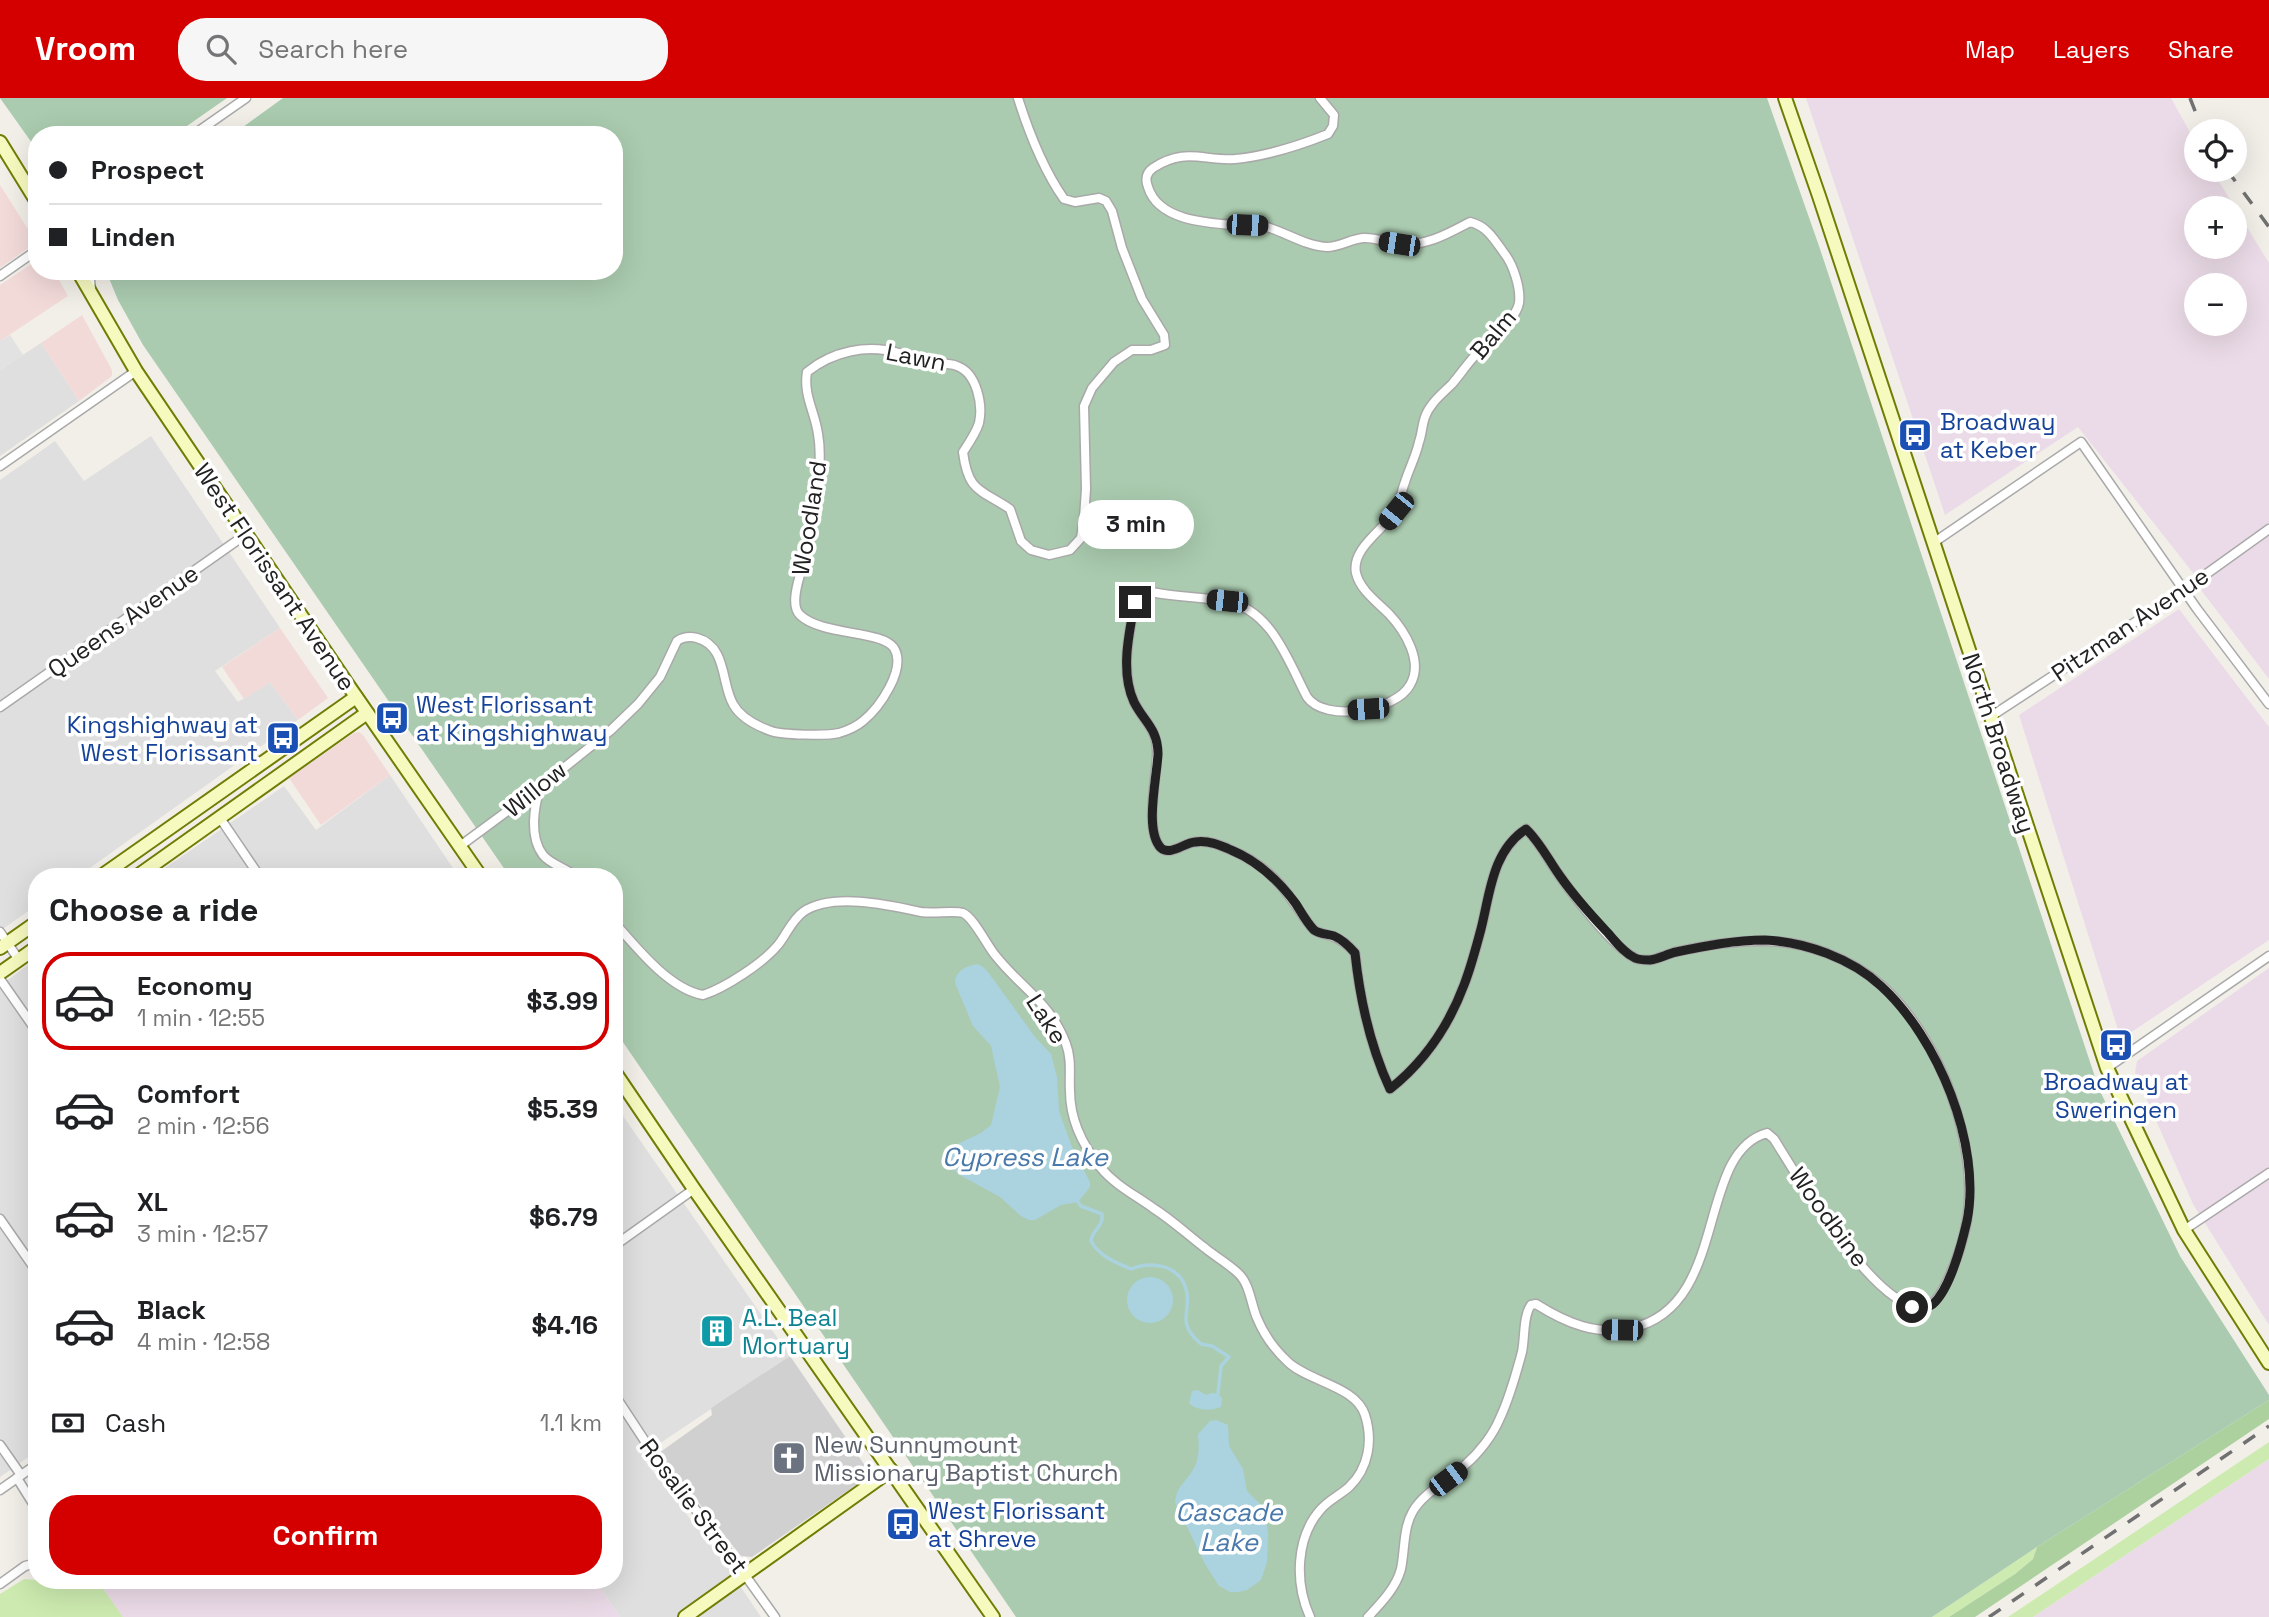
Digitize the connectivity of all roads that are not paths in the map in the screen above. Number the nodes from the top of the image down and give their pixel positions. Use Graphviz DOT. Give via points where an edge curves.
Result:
graph roads {
  1 [pos="246,98"];
  2 [pos="1018,98"];
  3 [pos="1320,98"];
  4 [pos="1785,98"];
  5 [pos="207,126"];
  6 [pos="0,142"];
  7 [pos="28,187"];
  8 [pos="28,256"];
  9 [pos="0,276"];
  10 [pos="83,280"];
  11 [pos="90,280"];
  12 [pos="93,299"];
  13 [pos="136,371"];
  14 [pos="805,386"];
  15 [pos="0,466"];
  16 [pos="2269,529"];
  17 [pos="245,535"];
  18 [pos="1933,543"];
  19 [pos="2184,590"];
  20 [pos="687,637"];
  21 [pos="356,697"];
  22 [pos="2269,704"];
  23 [pos="0,707"];
  24 [pos="367,713"];
  25 [pos="1990,718"];
  26 [pos="540,787"];
  27 [pos="220,818"];
  28 [pos="460,846"];
  29 [pos="113,868"];
  30 [pos="149,868"];
  31 [pos="254,868"];
  32 [pos="475,868"];
  33 [pos="562,868"];
  34 [pos="28,927"];
  35 [pos="623,932"];
  36 [pos="2,941"];
  37 [pos="28,954"];
  38 [pos="2269,956"];
  39 [pos="19,960"];
  40 [pos="0,976"];
  41 [pos="28,1018"];
  42 [pos="2107,1068"];
  43 [pos="623,1085"];
  44 [pos="2269,1173"];
  45 [pos="694,1189"];
  46 [pos="0,1219"];
  47 [pos="2184,1230"];
  48 [pos="623,1240"];
  49 [pos="28,1259"];
  50 [pos="1934,1303"];
  51 [pos="2269,1363"];
  52 [pos="623,1408"];
  53 [pos="0,1445"];
  54 [pos="28,1470"];
  55 [pos="891,1470"];
  56 [pos="19,1477"];
  57 [pos="0,1490"];
  58 [pos="28,1494"];
  59 [pos="28,1565"];
  60 [pos="746,1575"];
  61 [pos="0,1584"];
  62 [pos="685,1617"];
  63 [pos="775,1617"];
  64 [pos="993,1617"];
  65 [pos="1310,1617"];
  66 [pos="1368,1617"];
  1 -- 5 [label="street"];
  2 -- 14 [label="street, Lawn" via="1046,170 1064,200 1106,201 1142,299 1164,335 1165,345 1132,350 1114,362 1084,406 1086,489 1081,538 1070,550 1049,555 1031,550 1021,541 1010,509 978,491 968,477 963,452 978,424 980,408 971,377 960,366 921,362 878,349 849,351 818,363 807,372"];
  3 -- 50 [label="street, Balm" via="1334,115 1328,134 1273,153 1233,159 1172,158 1150,170 1146,176 1149,190 1157,203 1173,214 1199,221 1264,226 1331,247 1366,238 1422,243 1470,222 1483,225 1512,263 1519,302 1514,315 1437,397 1425,416 1396,511 1356,559 1362,587 1407,640 1415,673 1403,696 1368,709 1319,709 1307,698 1276,637 1258,615 1227,601 1140,594 1130,631 1128,685 1157,741 1156,841 1168,852 1210,842 1242,854 1286,890 1316,932 1334,936 1350,947 1355,953 1371,1038 1390,1089 1422,1059 1444,1028 1474,954 1495,869 1526,829 1589,913 1636,959 1765,940 1799,945 1853,966 1880,984 1919,1031 1948,1089 1964,1135 1970,1202 1957,1260"];
  4 -- 18 [label="main road, North Broadway"];
  6 -- 7 [label="main road"];
  8 -- 9 [label="street"];
  10 -- 12 [label="main road, West Florissant Avenue"];
  11 -- 12 [label="street"];
  12 -- 13 [label="main road, West Florissant Avenue"];
  13 -- 15 [label="street"];
  13 -- 17 [label="main road, West Florissant Avenue"];
  14 -- 20 [label="street, Woodland" via="820,460 795,605 798,614 820,627 890,643 898,668 890,686 862,723 841,733 776,733 755,725 733,705 720,659 703,639"];
  16 -- 19 [label="street, Pitzman Avenue"];
  17 -- 21 [label="main road, West Florissant Avenue"];
  17 -- 23 [label="street, Queens Avenue"];
  18 -- 19 [label="street" via="2081,442"];
  18 -- 25 [label="main road, North Broadway"];
  19 -- 22 [label="street"];
  19 -- 25 [label="street, Pitzman Avenue"];
  20 -- 26 [label="street, Willow" via="677,641 660,677 638,704"];
  21 -- 24 [label="main road, West Florissant Avenue"];
  21 -- 29 [label="main road"];
  24 -- 27 [label="main road"];
  24 -- 28 [label="main road, West Florissant Avenue"];
  25 -- 42 [label="main road, North Broadway"];
  26 -- 28 [label="street, Willow"];
  26 -- 33 [label="street" via="535,803 537,841 543,856"];
  27 -- 30 [label="main road"];
  27 -- 31 [label="street"];
  28 -- 32 [label="main road, West Florissant Avenue"];
  34 -- 36 [label="main road"];
  35 -- 65 [label="street, Lake" via="658,969 683,988 703,995 756,964 804,912 819,905 869,903 965,914 998,960 1038,998 1060,1030 1070,1058 1073,1116 1090,1154 1119,1185 1241,1276 1257,1318 1291,1365 1346,1392 1364,1411 1369,1445 1366,1461 1359,1476 1319,1511 1302,1549 1300,1582"];
  36 -- 39 [label="street"];
  37 -- 39 [label="main road"];
  38 -- 42 [label="street"];
  39 -- 40 [label="main road"];
  40 -- 41 [label="street"];
  42 -- 47 [label="main road, North Broadway"];
  43 -- 45 [label="main road"];
  44 -- 47 [label="street"];
  45 -- 48 [label="street"];
  45 -- 55 [label="main road"];
  46 -- 49 [label="street"];
  47 -- 51 [label="main road, North Broadway"];
  50 -- 66 [label="street, Woodbine" via="1912,1307 1881,1285 1822,1216 1774,1139 1767,1133 1757,1136 1732,1164 1692,1280 1665,1314 1622,1330 1596,1330 1531,1305 1499,1421 1465,1466 1420,1501 1406,1530 1400,1571"];
  52 -- 60 [label="street, Rosalie Street"];
  53 -- 56 [label="street"];
  54 -- 56 [label="street"];
  55 -- 60 [label="main road"];
  55 -- 64 [label="main road"];
  56 -- 57 [label="street"];
  56 -- 58 [label="street"];
  59 -- 61 [label="street"];
  60 -- 62 [label="main road"];
  60 -- 63 [label="street, Rosalie Street"];
}
